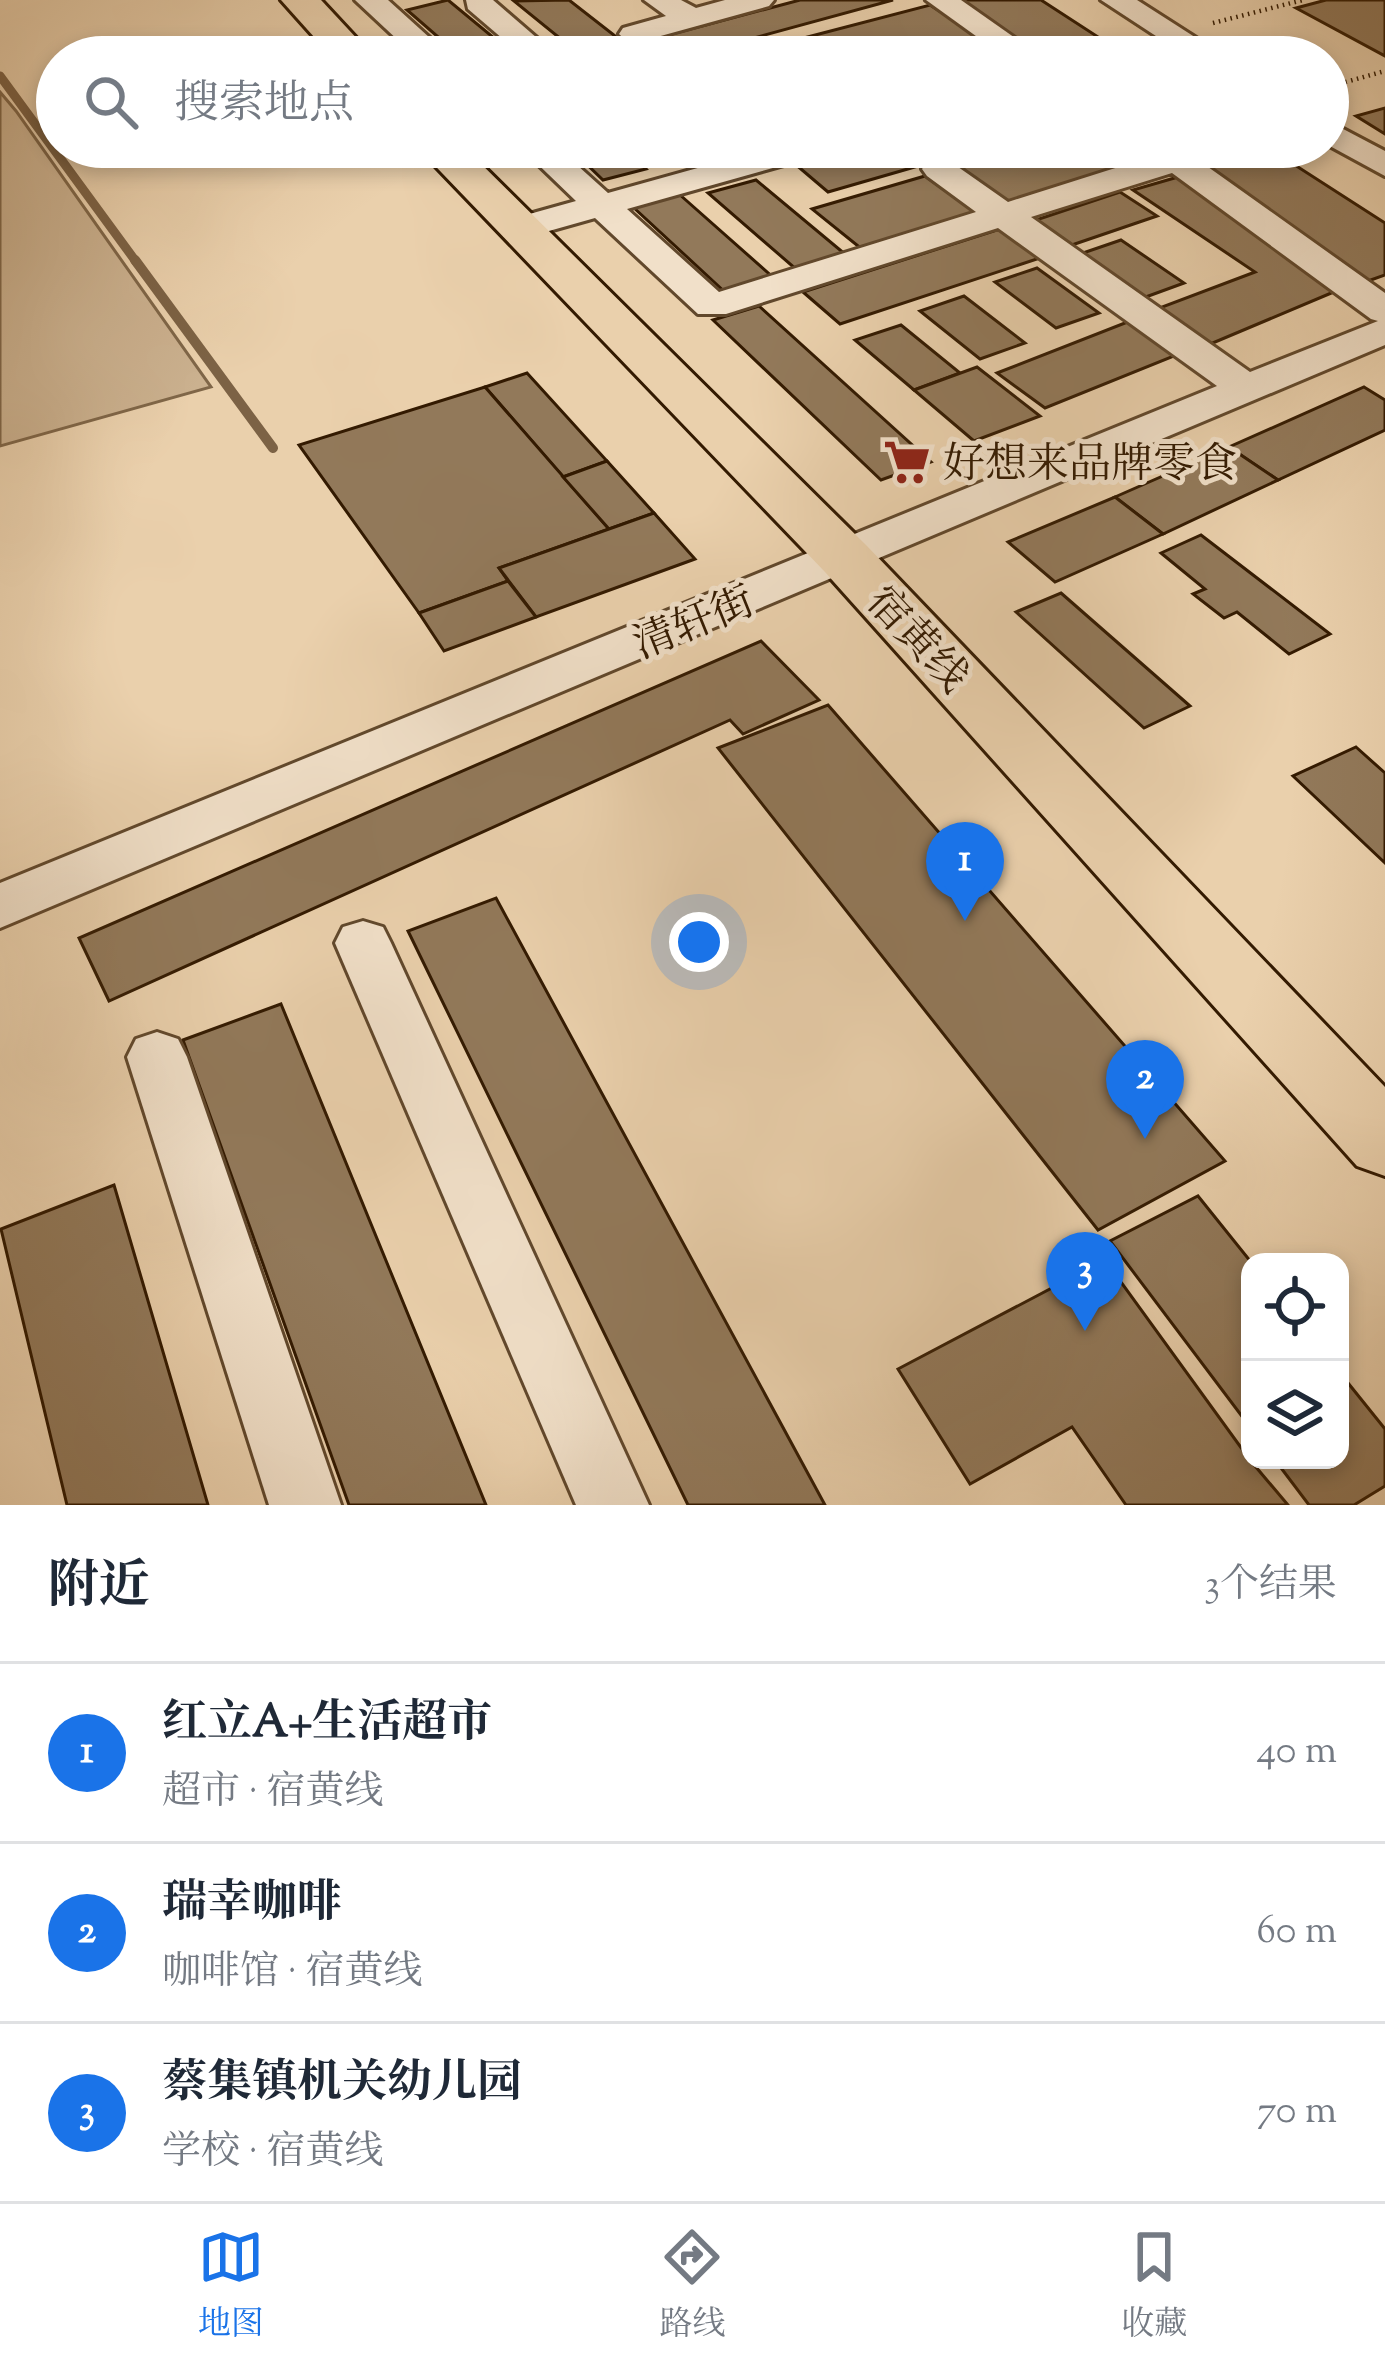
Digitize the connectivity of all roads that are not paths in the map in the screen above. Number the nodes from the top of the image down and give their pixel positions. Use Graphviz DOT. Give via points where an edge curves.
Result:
graph roads {
  1 [pos="370,0"];
  2 [pos="659,0"];
  3 [pos="759,0"];
  4 [pos="941,0"];
  5 [pos="1116,0"];
  6 [pos="314,2"];
  7 [pos="479,3"];
  8 [pos="692,18"];
  9 [pos="339,36"];
  10 [pos="410,36"];
  11 [pos="518,36"];
  12 [pos="637,36"];
  13 [pos="995,36"];
  14 [pos="1175,36"];
  15 [pos="1349,143"];
  16 [pos="1385,166"];
  17 [pos="460,168"];
  18 [pos="561,168"];
  19 [pos="736,168"];
  20 [pos="1128,168"];
  21 [pos="1189,168"];
  22 [pos="939,169"];
  23 [pos="603,205"];
  24 [pos="1004,215"];
  25 [pos="517,229"];
  26 [pos="1385,311"];
  27 [pos="1385,332"];
  28 [pos="1248,389"];
  29 [pos="846,559"];
  30 [pos="0,906"];
  31 [pos="363,943"];
  32 [pos="157,1057"];
  33 [pos="1385,1142"];
  34 [pos="305,1505"];
  35 [pos="613,1505"];
  1 -- 10 [label="street"];
  2 -- 8 [label="street"];
  3 -- 8 [label="street"];
  4 -- 13 [label="street"];
  5 -- 14 [label="street"];
  6 -- 9 [label="main road"];
  7 -- 11 [label="street"];
  8 -- 12 [label="street"];
  15 -- 16 [label="street"];
  17 -- 25 [label="main road, 宿黄线"];
  18 -- 23 [label="street"];
  19 -- 23 [label="street"];
  20 -- 24 [label="street"];
  21 -- 26 [label="street"];
  22 -- 24 [label="street"];
  23 -- 24 [label="street" via="712,306"];
  23 -- 25 [label="street"];
  24 -- 28 [label="street"];
  25 -- 29 [label="main road, 宿黄线"];
  27 -- 28 [label="street, 清轩街"];
  28 -- 29 [label="street, 清轩街"];
  29 -- 30 [label="street, 清轩街"];
  29 -- 33 [label="main road, 宿黄线"];
  31 -- 35 [label="street"];
  32 -- 34 [label="street"];
}
